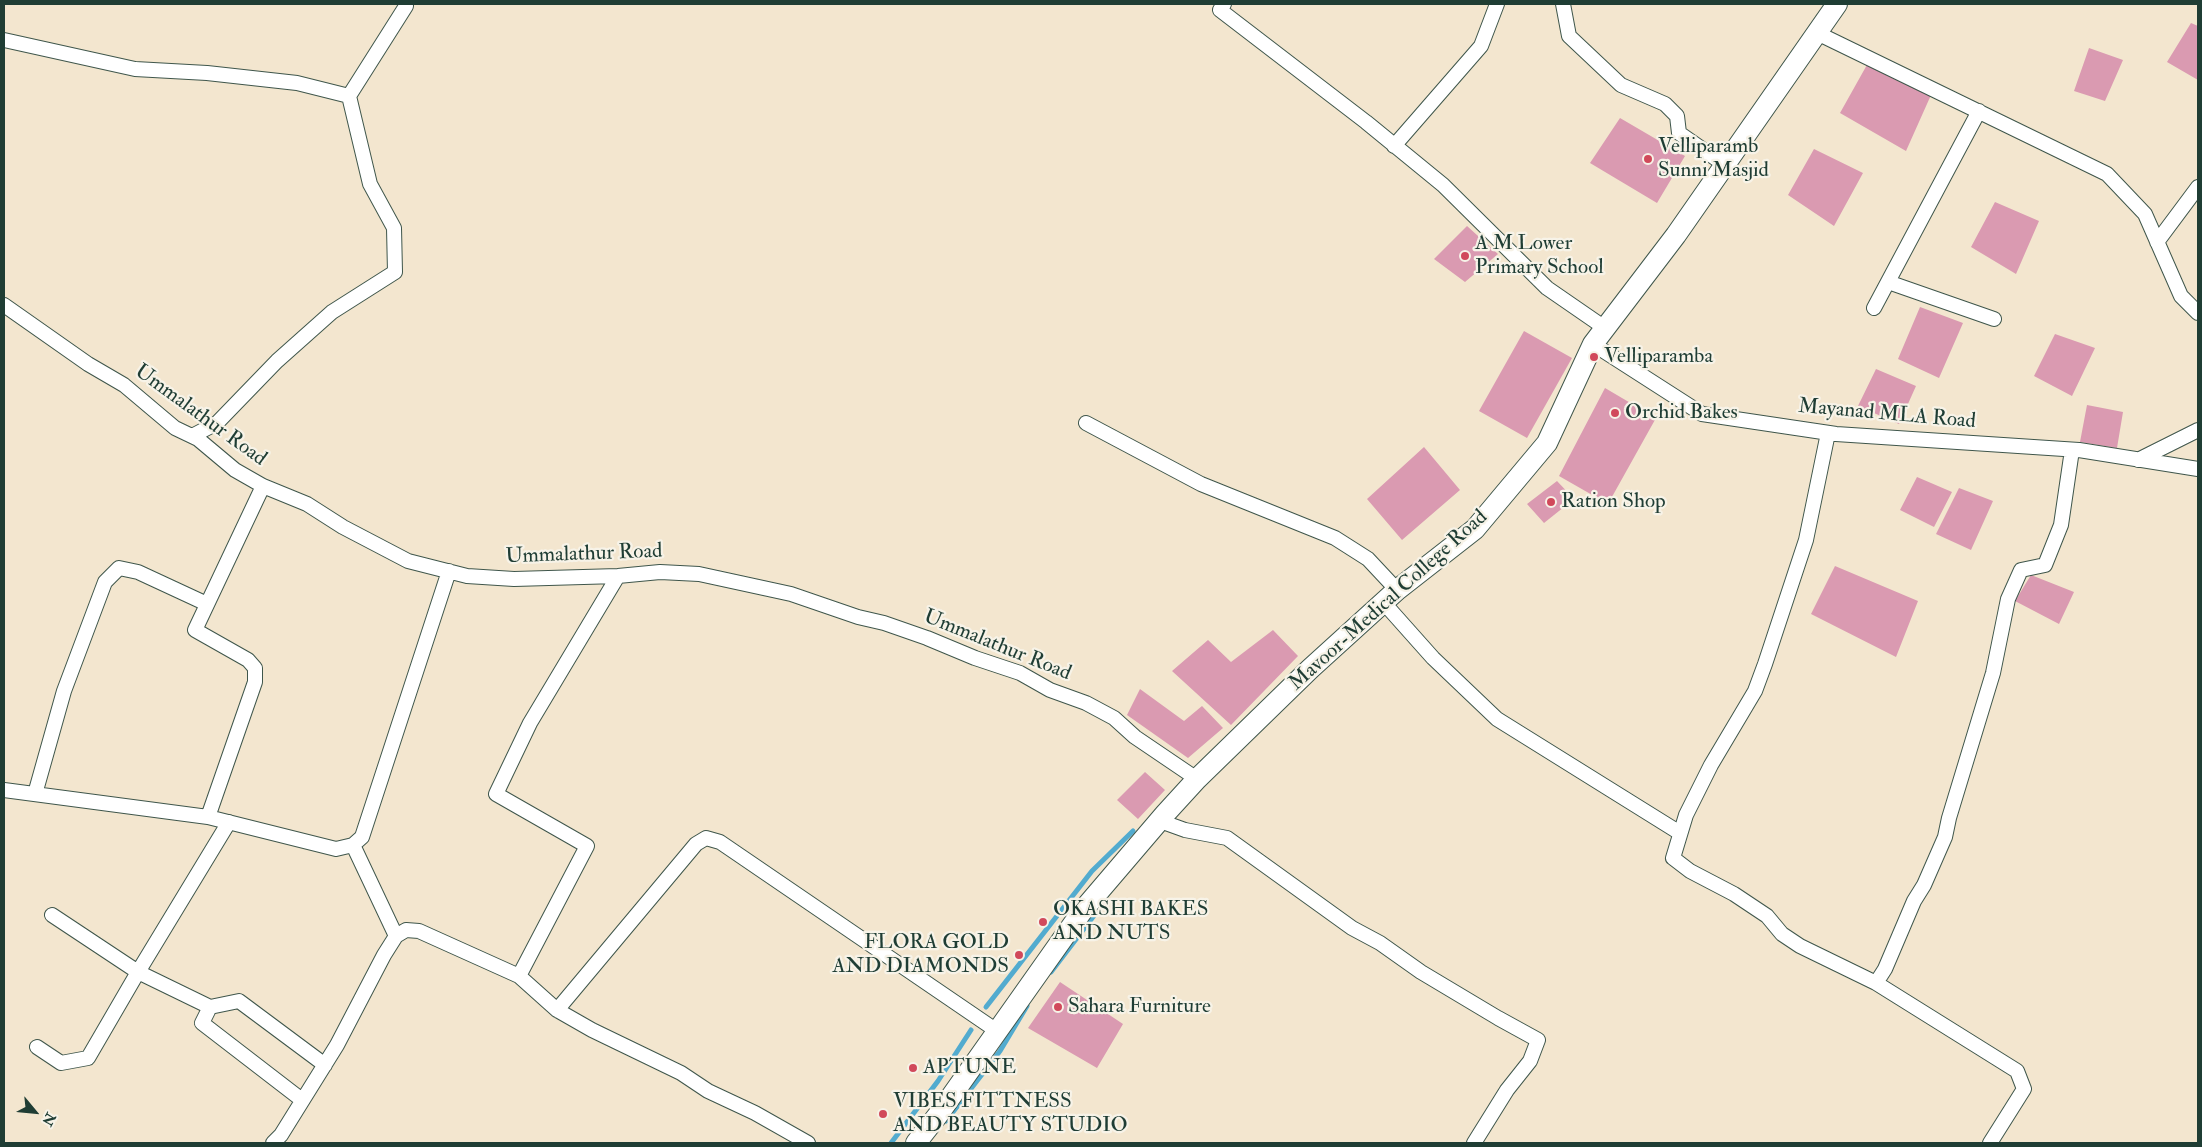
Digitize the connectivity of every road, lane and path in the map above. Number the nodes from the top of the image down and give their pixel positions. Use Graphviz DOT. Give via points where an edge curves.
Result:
graph roads {
  1 [pos="1224,4"];
  2 [pos="1497,4"];
  3 [pos="1563,4"];
  4 [pos="1837,4"];
  5 [pos="406,6"];
  6 [pos="1817,33"];
  7 [pos="4,40"];
  8 [pos="349,96"];
  9 [pos="1979,112"];
  10 [pos="1394,146"];
  11 [pos="1725,165"];
  12 [pos="2198,187"];
  13 [pos="2157,242"];
  14 [pos="1888,282"];
  15 [pos="4,305"];
  16 [pos="1874,308"];
  17 [pos="2198,313"];
  18 [pos="1994,319"];
  19 [pos="1605,328"];
  20 [pos="1592,344"];
  21 [pos="1086,423"];
  22 [pos="2198,430"];
  23 [pos="1828,433"];
  24 [pos="192,436"];
  25 [pos="2072,450"];
  26 [pos="2138,460"];
  27 [pos="2198,469"];
  28 [pos="263,486"];
  29 [pos="449,571"];
  30 [pos="618,576"];
  31 [pos="1390,597"];
  32 [pos="207,604"];
  33 [pos="1198,779"];
  34 [pos="6,793"];
  35 [pos="35,794"];
  36 [pos="208,817"];
  37 [pos="1160,821"];
  38 [pos="229,822"];
  39 [pos="1680,834"];
  40 [pos="353,845"];
  41 [pos="52,915"];
  42 [pos="396,936"];
  43 [pos="138,972"];
  44 [pos="519,976"];
  45 [pos="1876,983"];
  46 [pos="210,1007"];
  47 [pos="557,1010"];
  48 [pos="997,1031"];
  49 [pos="37,1047"];
  50 [pos="325,1065"];
  51 [pos="302,1100"];
  52 [pos="273,1143"];
  53 [pos="808,1143"];
  54 [pos="916,1143"];
  55 [pos="1474,1143"];
  56 [pos="1990,1143"];
  1 -- 10 [label="street" via="1220,10"];
  2 -- 10 [label="street" via="1481,46"];
  3 -- 11 [label="street" via="1569,36 1621,85 1665,104 1677,116 1679,133"];
  4 -- 6 [label="main road, Mavoor-Medical College Road"];
  5 -- 8 [label="street"];
  6 -- 9 [label="street"];
  6 -- 11 [label="main road, Mavoor-Medical College Road"];
  7 -- 8 [label="street" via="136,69 297,83"];
  8 -- 24 [label="street" via="370,184 394,228 395,272 332,312 277,361 217,423"];
  9 -- 13 [label="street" via="2107,174 2145,214"];
  9 -- 14 [label="street"];
  10 -- 19 [label="street" via="1443,185 1547,288"];
  11 -- 19 [label="main road, Mavoor-Medical College Road"];
  12 -- 13 [label="street"];
  13 -- 17 [label="street" via="2181,296"];
  14 -- 16 [label="street"];
  14 -- 18 [label="street"];
  15 -- 24 [label="street, Ummalathur Road" via="124,385 175,428"];
  19 -- 20 [label="main road, Mavoor-Medical College Road"];
  20 -- 23 [label="street, Mayanad MLA Road" via="1702,414"];
  20 -- 31 [label="main road, Mavoor-Medical College Road" via="1547,444 1475,529"];
  21 -- 31 [label="street" via="1201,484 1335,538 1368,559"];
  22 -- 26 [label="street"];
  23 -- 25 [label="street, Mayanad MLA Road"];
  23 -- 39 [label="street" via="1806,540 1762,673 1742,715 1710,766"];
  24 -- 28 [label="street, Ummalathur Road" via="235,470"];
  25 -- 26 [label="street, Mayanad MLA Road"];
  25 -- 45 [label="street" via="2061,525 2045,565 2021,570 2008,599 1993,673 1946,837"];
  26 -- 27 [label="street, Mayanad MLA Road"];
  28 -- 29 [label="street, Ummalathur Road" via="307,504 342,527 408,561"];
  28 -- 32 [label="street"];
  29 -- 30 [label="street, Ummalathur Road" via="467,576 514,579"];
  29 -- 40 [label="street" via="362,837"];
  30 -- 33 [label="street, Ummalathur Road" via="660,572 698,574 791,594 927,638 1020,673 1050,690 1086,703 1114,718 1135,737"];
  30 -- 44 [label="street" via="530,723 496,794 587,846"];
  31 -- 33 [label="main road, Mavoor-Medical College Road"];
  31 -- 39 [label="street" via="1433,658 1497,719"];
  32 -- 35 [label="street" via="138,572 119,568 105,582 64,691"];
  32 -- 36 [label="street" via="195,630 248,660 255,668 255,682"];
  33 -- 37 [label="main road, Mavoor-Medical College Road"];
  34 -- 35 [label="street"];
  35 -- 36 [label="street"];
  36 -- 38 [label="street"];
  37 -- 48 [label="main road, Mavoor-Medical College Road" via="1083,910"];
  37 -- 55 [label="street" via="1185,830 1228,838 1352,928 1538,1040 1530,1061 1507,1090"];
  38 -- 40 [label="street" via="336,849"];
  38 -- 43 [label="street"];
  39 -- 45 [label="street" via="1673,858 1690,871 1767,916 1782,934 1800,946"];
  40 -- 42 [label="street"];
  41 -- 43 [label="street"];
  42 -- 44 [label="street" via="406,930 419,931"];
  42 -- 50 [label="street"];
  43 -- 46 [label="street"];
  43 -- 49 [label="street" via="88,1058 61,1063"];
  44 -- 47 [label="street"];
  45 -- 56 [label="street" via="2018,1071 2024,1090"];
  46 -- 50 [label="street" via="239,1001"];
  46 -- 51 [label="street" via="202,1023"];
  47 -- 48 [label="street" via="696,844 706,838 720,842"];
  47 -- 53 [label="street"];
  48 -- 54 [label="main road, Mavoor-Medical College Road"];
  50 -- 51 [label="street"];
  51 -- 52 [label="street"];
}
